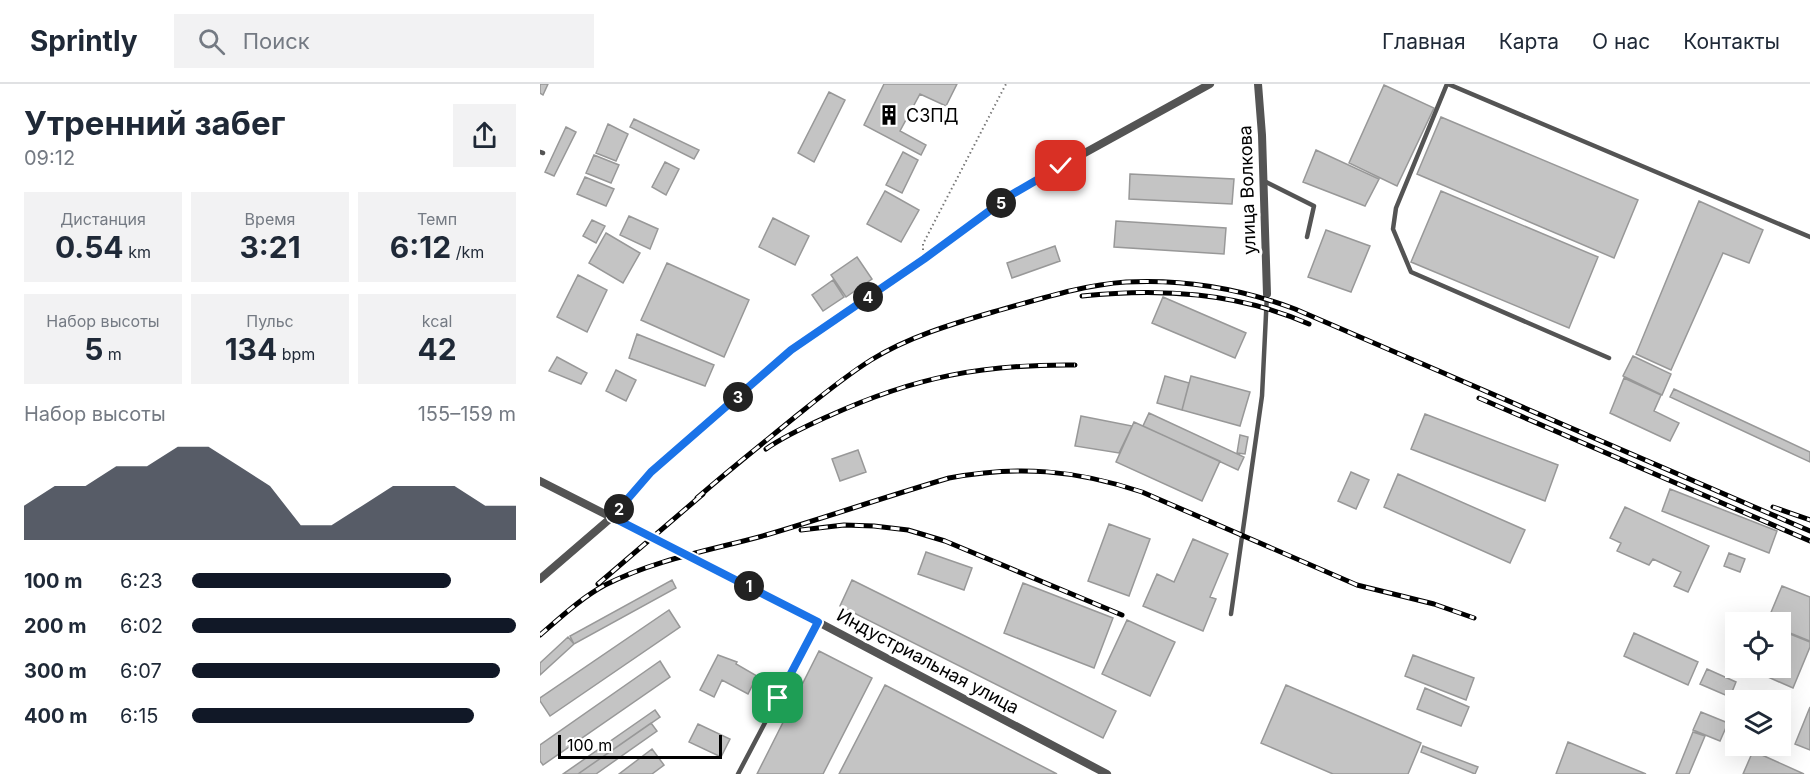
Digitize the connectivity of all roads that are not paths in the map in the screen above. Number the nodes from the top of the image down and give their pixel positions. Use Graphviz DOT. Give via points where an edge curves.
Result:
graph roads {
  1 [pos="1210,84"];
  2 [pos="1258,84"];
  3 [pos="1448,84"];
  4 [pos="1264,181"];
  5 [pos="1307,237"];
  6 [pos="1810,237"];
  7 [pos="1267,294"];
  8 [pos="1609,358"];
  9 [pos="540,481"];
  10 [pos="612,517"];
  11 [pos="540,579"];
  12 [pos="1231,614"];
  13 [pos="818,622"];
  14 [pos="738,774"];
  15 [pos="1107,774"];
  1 -- 10 [label="street" via="1021,189 791,350 651,472"];
  2 -- 4 [label="street, улица Волкова"];
  3 -- 6 [label="lane"];
  3 -- 8 [label="lane" via="1396,208 1393,229 1411,272"];
  4 -- 5 [label="lane" via="1314,206"];
  4 -- 7 [label="street, улица Волкова"];
  7 -- 12 [label="lane" via="1262,396"];
  9 -- 10 [label="street, Индустриальная улица"];
  10 -- 11 [label="street"];
  10 -- 13 [label="street, Индустриальная улица"];
  13 -- 14 [label="lane"];
  13 -- 15 [label="street, Индустриальная улица"];
}
